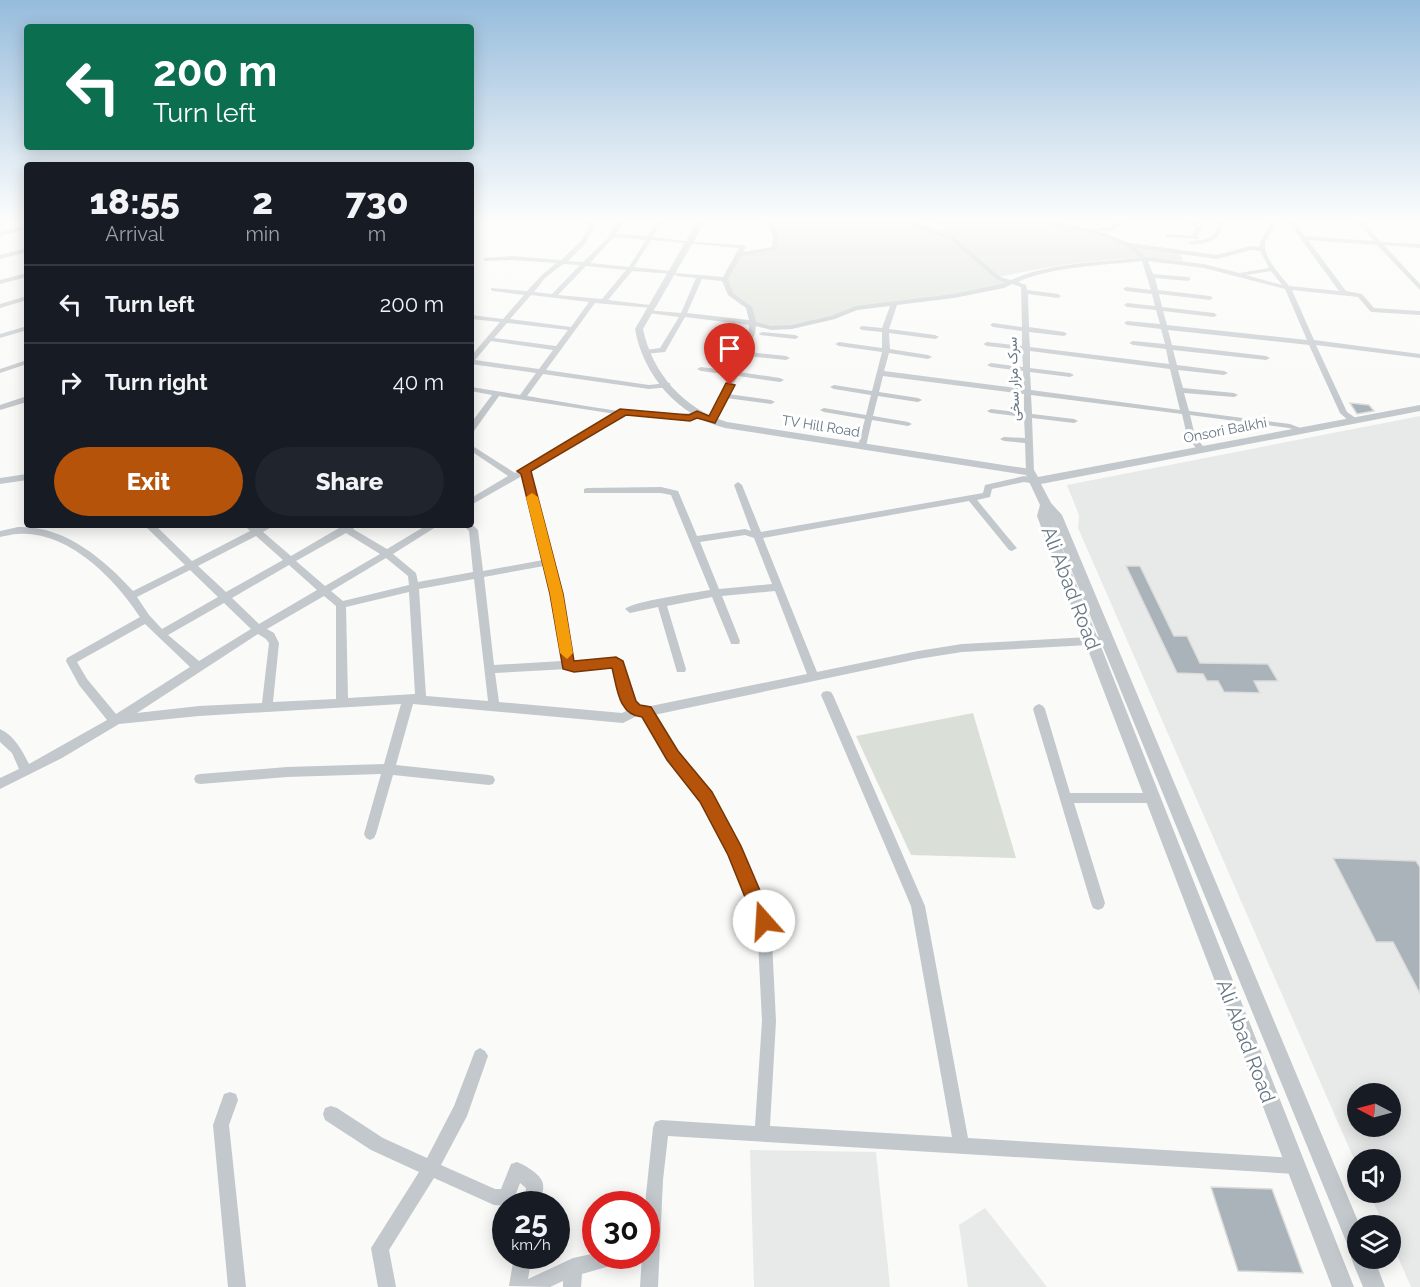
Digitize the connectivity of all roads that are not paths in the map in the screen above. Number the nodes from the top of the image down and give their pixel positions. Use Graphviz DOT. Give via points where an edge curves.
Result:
graph roads {
  1 [pos="539,280"];
  2 [pos="569,280"];
  3 [pos="621,280"];
  4 [pos="668,280"];
  5 [pos="698,280"];
  6 [pos="725,280"];
  7 [pos="1004,280"];
  8 [pos="1016,280"];
  9 [pos="1152,280"];
  10 [pos="1255,280"];
  11 [pos="1280,280"];
  12 [pos="1334,280"];
  13 [pos="1009,283"];
  14 [pos="1287,288"];
  15 [pos="494,289"];
  16 [pos="1024,289"];
  17 [pos="1126,289"];
  18 [pos="1155,292"];
  19 [pos="528,293"];
  20 [pos="1344,293"];
  21 [pos="553,296"];
  22 [pos="1058,296"];
  23 [pos="1210,298"];
  24 [pos="24,299"];
  25 [pos="594,300"];
  26 [pos="603,302"];
  27 [pos="895,302"];
  28 [pos="1127,305"];
  29 [pos="0,306"];
  30 [pos="649,309"];
  31 [pos="1159,309"];
  32 [pos="1420,314"];
  33 [pos="683,315"];
  34 [pos="1214,315"];
  35 [pos="474,317"];
  36 [pos="504,321"];
  37 [pos="753,323"];
  38 [pos="1127,323"];
  39 [pos="993,326"];
  40 [pos="1164,327"];
  41 [pos="862,328"];
  42 [pos="1025,328"];
  43 [pos="24,329"];
  44 [pos="574,329"];
  45 [pos="885,331"];
  46 [pos="752,333"];
  47 [pos="1065,334"];
  48 [pos="0,336"];
  49 [pos="935,337"];
  50 [pos="795,338"];
  51 [pos="489,339"];
  52 [pos="1133,343"];
  53 [pos="1310,343"];
  54 [pos="839,344"];
  55 [pos="987,344"];
  56 [pos="1169,347"];
  57 [pos="559,349"];
  58 [pos="1026,349"];
  59 [pos="886,350"];
  60 [pos="645,352"];
  61 [pos="742,353"];
  62 [pos="1420,356"];
  63 [pos="474,357"];
  64 [pos="928,357"];
  65 [pos="786,358"];
  66 [pos="1266,358"];
  67 [pos="474,361"];
  68 [pos="24,363"];
  69 [pos="991,365"];
  70 [pos="1175,367"];
  71 [pos="701,369"];
  72 [pos="1026,370"];
  73 [pos="0,371"];
  74 [pos="541,371"];
  75 [pos="879,373"];
  76 [pos="1224,373"];
  77 [pos="735,374"];
  78 [pos="1070,375"];
  79 [pos="780,380"];
  80 [pos="667,385"];
  81 [pos="834,387"];
  82 [pos="474,389"];
  83 [pos="1181,390"];
  84 [pos="1027,391"];
  85 [pos="875,392"];
  86 [pos="497,393"];
  87 [pos="1233,395"];
  88 [pos="725,396"];
  89 [pos="523,397"];
  90 [pos="24,400"];
  91 [pos="918,400"];
  92 [pos="771,402"];
  93 [pos="0,408"];
  94 [pos="1420,408"];
  95 [pos="824,410"];
  96 [pos="991,411"];
  97 [pos="624,412"];
  98 [pos="1186,413"];
  99 [pos="697,414"];
  100 [pos="868,416"];
  101 [pos="1028,416"];
  102 [pos="711,420"];
  103 [pos="1074,421"];
  104 [pos="1354,421"];
  105 [pos="908,424"];
  106 [pos="474,425"];
  107 [pos="1304,431"];
  108 [pos="1004,439"];
  109 [pos="1029,441"];
  110 [pos="862,446"];
  111 [pos="1202,450"];
  112 [pos="474,452"];
  113 [pos="518,473"];
  114 [pos="1033,476"];
  115 [pos="24,477"];
  116 [pos="0,481"];
  117 [pos="738,485"];
  118 [pos="587,491"];
  119 [pos="971,498"];
  120 [pos="474,500"];
  121 [pos="51,528"];
  122 [pos="152,528"];
  123 [pos="253,528"];
  124 [pos="343,528"];
  125 [pos="349,528"];
  126 [pos="429,528"];
  127 [pos="471,528"];
  128 [pos="0,534"];
  129 [pos="44,535"];
  130 [pos="758,536"];
  131 [pos="695,540"];
  132 [pos="1012,548"];
  133 [pos="387,554"];
  134 [pos="288,560"];
  135 [pos="548,562"];
  136 [pos="192,567"];
  137 [pos="479,576"];
  138 [pos="413,587"];
  139 [pos="778,587"];
  140 [pos="326,590"];
  141 [pos="715,593"];
  142 [pos="131,596"];
  143 [pos="223,597"];
  144 [pos="661,602"];
  145 [pos="341,605"];
  146 [pos="630,609"];
  147 [pos="147,618"];
  148 [pos="259,630"];
  149 [pos="161,634"];
  150 [pos="1099,640"];
  151 [pos="735,641"];
  152 [pos="568,665"];
  153 [pos="198,667"];
  154 [pos="490,669"];
  155 [pos="681,669"];
  156 [pos="813,676"];
  157 [pos="826,695"];
  158 [pos="421,699"];
  159 [pos="408,700"];
  160 [pos="342,704"];
  161 [pos="494,706"];
  162 [pos="267,708"];
  163 [pos="1039,709"];
  164 [pos="641,711"];
  165 [pos="114,720"];
  166 [pos="0,734"];
  167 [pos="389,770"];
  168 [pos="26,771"];
  169 [pos="200,779"];
  170 [pos="489,780"];
  171 [pos="0,784"];
  172 [pos="1066,798"];
  173 [pos="1151,798"];
  174 [pos="370,834"];
  175 [pos="1098,903"];
  176 [pos="1209,947"];
  177 [pos="1234,948"];
  178 [pos="480,1056"];
  179 [pos="230,1100"];
  180 [pos="331,1114"];
  181 [pos="762,1134"];
  182 [pos="962,1147"];
  183 [pos="1295,1166"];
  184 [pos="431,1168"];
  185 [pos="509,1191"];
  186 [pos="534,1191"];
  187 [pos="653,1191"];
  188 [pos="492,1196"];
  189 [pos="1347,1220"];
  190 [pos="582,1265"];
  191 [pos="573,1267"];
  192 [pos="521,1269"];
  193 [pos="649,1269"];
  194 [pos="1367,1269"];
  195 [pos="237,1287"];
  196 [pos="387,1287"];
  197 [pos="520,1287"];
  198 [pos="531,1287"];
  199 [pos="572,1287"];
  200 [pos="649,1287"];
  201 [pos="1343,1287"];
  202 [pos="1374,1287"];
  1 -- 19 [label="street"];
  2 -- 21 [label="street"];
  3 -- 26 [label="street"];
  4 -- 30 [label="street, TV Hill Road"];
  5 -- 33 [label="street"];
  6 -- 37 [label="street" via="730,294 749,307"];
  7 -- 13 [label="street"];
  8 -- 13 [label="street"];
  9 -- 18 [label="street"];
  10 -- 14 [label="street"];
  11 -- 14 [label="street"];
  12 -- 20 [label="street"];
  13 -- 16 [label="street"];
  13 -- 27 [label="street" via="954,296"];
  14 -- 20 [label="street"];
  14 -- 53 [label="street"];
  15 -- 19 [label="street"];
  16 -- 22 [label="street"];
  16 -- 42 [label="street, سرک مزار سخی"];
  17 -- 18 [label="street"];
  18 -- 23 [label="street"];
  18 -- 31 [label="street"];
  19 -- 21 [label="street"];
  19 -- 36 [label="street"];
  20 -- 32 [label="street" via="1360,295 1372,310"];
  21 -- 25 [label="street"];
  24 -- 29 [label="street"];
  25 -- 26 [label="street"];
  25 -- 44 [label="street"];
  26 -- 30 [label="street"];
  27 -- 37 [label="street" via="856,308 833,318 792,327 771,328"];
  27 -- 45 [label="street"];
  28 -- 31 [label="street"];
  30 -- 33 [label="street"];
  30 -- 60 [label="street, TV Hill Road" via="639,328"];
  31 -- 34 [label="street"];
  31 -- 40 [label="street"];
  33 -- 37 [label="street"];
  33 -- 60 [label="street" via="662,350"];
  35 -- 36 [label="street"];
  36 -- 44 [label="street"];
  36 -- 51 [label="street"];
  37 -- 46 [label="street"];
  38 -- 40 [label="street"];
  39 -- 42 [label="street"];
  40 -- 53 [label="street"];
  40 -- 56 [label="street"];
  41 -- 45 [label="street"];
  42 -- 47 [label="street"];
  42 -- 58 [label="street, سرک مزار سخی"];
  43 -- 48 [label="street"];
  44 -- 57 [label="street"];
  45 -- 49 [label="street"];
  45 -- 59 [label="street"];
  46 -- 50 [label="street"];
  46 -- 61 [label="street"];
  51 -- 57 [label="street"];
  51 -- 63 [label="street"];
  52 -- 56 [label="street"];
  53 -- 62 [label="street"];
  53 -- 104 [label="street" via="1344,413"];
  54 -- 59 [label="street"];
  55 -- 58 [label="street"];
  56 -- 66 [label="street"];
  56 -- 70 [label="street"];
  57 -- 74 [label="street"];
  58 -- 70 [label="street"];
  58 -- 72 [label="street, سرک مزار سخی"];
  59 -- 64 [label="street"];
  59 -- 75 [label="street"];
  60 -- 80 [label="street, TV Hill Road"];
  61 -- 65 [label="street"];
  61 -- 77 [label="street"];
  67 -- 74 [label="street"];
  68 -- 73 [label="street"];
  69 -- 72 [label="street"];
  70 -- 76 [label="street"];
  70 -- 83 [label="street"];
  71 -- 77 [label="street"];
  72 -- 78 [label="street"];
  72 -- 84 [label="street, سرک مزار سخی"];
  74 -- 80 [label="street" via="649,387"];
  74 -- 89 [label="street"];
  75 -- 84 [label="street"];
  75 -- 85 [label="street"];
  77 -- 79 [label="street"];
  77 -- 88 [label="street"];
  80 -- 99 [label="street, TV Hill Road"];
  81 -- 85 [label="street"];
  82 -- 86 [label="street"];
  83 -- 87 [label="street"];
  83 -- 98 [label="street"];
  84 -- 98 [label="street"];
  84 -- 101 [label="street, سرک مزار سخی"];
  85 -- 91 [label="street"];
  85 -- 100 [label="street"];
  86 -- 89 [label="street"];
  86 -- 106 [label="street"];
  88 -- 92 [label="street"];
  88 -- 102 [label="street"];
  89 -- 97 [label="street"];
  90 -- 93 [label="street"];
  94 -- 104 [label="street, Onsori Balkhi"];
  95 -- 100 [label="street"];
  96 -- 101 [label="street"];
  97 -- 99 [label="street" via="690,418"];
  97 -- 113 [label="street"];
  98 -- 107 [label="street"];
  98 -- 111 [label="street" via="1191,436"];
  99 -- 102 [label="street, TV Hill Road"];
  100 -- 105 [label="street"];
  100 -- 110 [label="street"];
  101 -- 103 [label="street"];
  101 -- 109 [label="street, سرک مزار سخی"];
  102 -- 110 [label="street, TV Hill Road"];
  104 -- 107 [label="street, Onsori Balkhi"];
  107 -- 111 [label="street, Onsori Balkhi"];
  108 -- 109 [label="street"];
  109 -- 114 [label="street, سرک مزار سخی"];
  110 -- 114 [label="street, TV Hill Road"];
  111 -- 114 [label="street, Onsori Balkhi"];
  112 -- 113 [label="street"];
  113 -- 120 [label="street"];
  113 -- 135 [label="street" via="526,473"];
  114 -- 119 [label="street" via="988,487 987,495"];
  114 -- 150 [label="street, Ali Abad Road" via="1046,505 1043,516"];
  115 -- 116 [label="street"];
  117 -- 130 [label="street"];
  118 -- 131 [label="street" via="675,493"];
  119 -- 130 [label="street"];
  119 -- 132 [label="street"];
  121 -- 129 [label="street"];
  122 -- 136 [label="street"];
  123 -- 134 [label="street"];
  123 -- 136 [label="street"];
  124 -- 134 [label="street"];
  125 -- 133 [label="street"];
  126 -- 133 [label="street"];
  127 -- 137 [label="street"];
  128 -- 129 [label="street" via="14,529"];
  129 -- 142 [label="street" via="92,557"];
  130 -- 131 [label="street" via="745,532"];
  130 -- 139 [label="street"];
  131 -- 141 [label="street"];
  133 -- 138 [label="street" via="412,575"];
  133 -- 140 [label="street"];
  134 -- 140 [label="street"];
  134 -- 143 [label="street"];
  135 -- 137 [label="street"];
  135 -- 152 [label="street"];
  136 -- 142 [label="street"];
  136 -- 143 [label="street"];
  137 -- 138 [label="street"];
  137 -- 154 [label="street"];
  138 -- 145 [label="street"];
  138 -- 158 [label="street"];
  139 -- 141 [label="street"];
  139 -- 156 [label="street"];
  140 -- 145 [label="street"];
  140 -- 148 [label="street"];
  141 -- 144 [label="street"];
  141 -- 151 [label="street"];
  142 -- 147 [label="street"];
  143 -- 148 [label="street"];
  143 -- 149 [label="street"];
  144 -- 146 [label="street"];
  144 -- 155 [label="street"];
  145 -- 160 [label="street"];
  147 -- 149 [label="street"];
  147 -- 165 [label="street" via="71,661"];
  148 -- 153 [label="street"];
  148 -- 162 [label="street" via="270,636 273,643"];
  149 -- 153 [label="street"];
  150 -- 156 [label="street" via="962,648"];
  150 -- 173 [label="street, Ali Abad Road"];
  150 -- 177 [label="street, Ali Abad Road"];
  152 -- 154 [label="street"];
  152 -- 164 [label="street" via="616,662 629,704"];
  153 -- 165 [label="street"];
  154 -- 161 [label="street"];
  156 -- 164 [label="street"];
  157 -- 182 [label="street" via="918,906"];
  158 -- 159 [label="street"];
  158 -- 161 [label="street"];
  159 -- 160 [label="street"];
  159 -- 167 [label="street"];
  160 -- 162 [label="street"];
  161 -- 164 [label="street" via="623,718"];
  162 -- 165 [label="street"];
  163 -- 172 [label="street"];
  164 -- 181 [label="street" via="706,797 739,860 764,921 769,1021"];
  165 -- 168 [label="street"];
  166 -- 168 [label="street" via="16,750"];
  167 -- 169 [label="street"];
  167 -- 170 [label="street"];
  167 -- 174 [label="street"];
  168 -- 171 [label="street"];
  172 -- 173 [label="street"];
  172 -- 175 [label="street"];
  173 -- 176 [label="street, Ali Abad Road"];
  176 -- 177 [label="street"];
  176 -- 183 [label="street, Ali Abad Road"];
  177 -- 189 [label="street, Ali Abad Road"];
  178 -- 184 [label="street" via="461,1110"];
  179 -- 195 [label="street" via="221,1125"];
  180 -- 184 [label="street" via="377,1144"];
  181 -- 182 [label="street"];
  181 -- 187 [label="street" via="661,1128"];
  182 -- 183 [label="street"];
  183 -- 201 [label="street, Ali Abad Road"];
  184 -- 188 [label="street"];
  184 -- 196 [label="street" via="380,1248"];
  185 -- 186 [label="street" via="517,1170 535,1185"];
  190 -- 191 [label="street"];
  191 -- 198 [label="street"];
  191 -- 199 [label="street"];
  192 -- 197 [label="street"];
  193 -- 200 [label="street"];
  194 -- 202 [label="street"];
}
